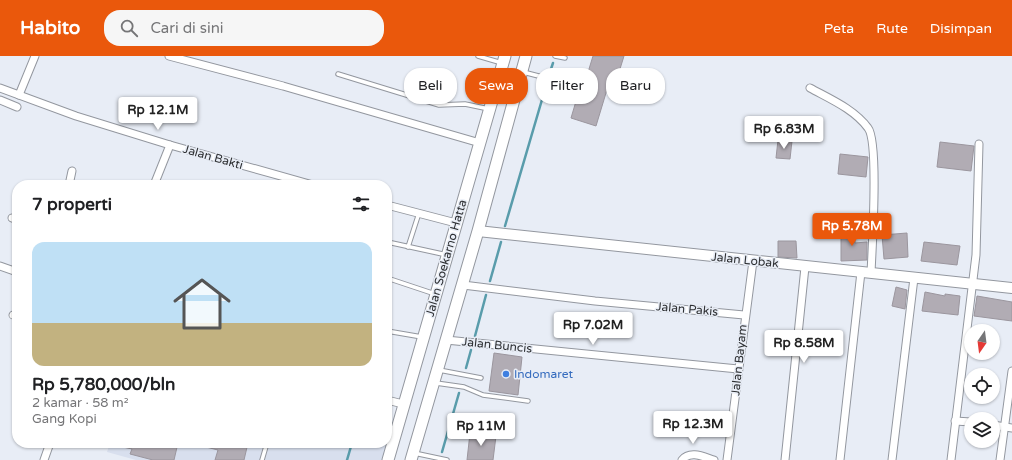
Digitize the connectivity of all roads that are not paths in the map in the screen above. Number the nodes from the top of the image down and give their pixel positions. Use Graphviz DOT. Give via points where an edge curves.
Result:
graph roads {
  1 [pos="35,56"];
  2 [pos="169,56"];
  3 [pos="478,56"];
  4 [pos="526,56"];
  5 [pos="556,56"];
  6 [pos="565,58"];
  7 [pos="504,60"];
  8 [pos="523,68"];
  9 [pos="338,74"];
  10 [pos="0,88"];
  11 [pos="810,88"];
  12 [pos="19,95"];
  13 [pos="0,100"];
  14 [pos="513,104"];
  15 [pos="17,107"];
  16 [pos="490,109"];
  17 [pos="480,143"];
  18 [pos="979,144"];
  19 [pos="170,145"];
  20 [pos="72,171"];
  21 [pos="70,180"];
  22 [pos="156,180"];
  23 [pos="295,180"];
  24 [pos="392,206"];
  25 [pos="419,213"];
  26 [pos="456,223"];
  27 [pos="478,231"];
  28 [pos="392,243"];
  29 [pos="408,247"];
  30 [pos="448,255"];
  31 [pos="753,261"];
  32 [pos="0,266"];
  33 [pos="804,267"];
  34 [pos="12,270"];
  35 [pos="866,273"];
  36 [pos="914,278"];
  37 [pos="392,280"];
  38 [pos="463,285"];
  39 [pos="973,286"];
  40 [pos="1012,288"];
  41 [pos="436,294"];
  42 [pos="744,315"];
  43 [pos="392,332"];
  44 [pos="423,337"];
  45 [pos="446,340"];
  46 [pos="738,369"];
  47 [pos="438,370"];
  48 [pos="1012,371"];
  49 [pos="481,378"];
  50 [pos="434,382"];
  51 [pos="392,401"];
  52 [pos="528,402"];
  53 [pos="403,404"];
  54 [pos="956,421"];
  55 [pos="964,422"];
  56 [pos="1008,427"];
  57 [pos="392,445"];
  58 [pos="48,448"];
  59 [pos="266,448"];
  60 [pos="391,448"];
  61 [pos="412,456"];
  62 [pos="44,460"];
  63 [pos="262,460"];
  64 [pos="388,460"];
  65 [pos="447,460"];
  66 [pos="682,460"];
  67 [pos="714,460"];
  68 [pos="727,460"];
  69 [pos="785,460"];
  70 [pos="840,460"];
  71 [pos="892,460"];
  72 [pos="951,460"];
  73 [pos="1000,460"];
  1 -- 12 [label="street"];
  2 -- 17 [label="street" via="291,88"];
  3 -- 7 [label="lane"];
  4 -- 8 [label="main road, Jalan Soekarno Hatta"];
  5 -- 6 [label="lane"];
  7 -- 16 [label="main road, Jalan Soekarno Hatta"];
  9 -- 16 [label="lane" via="439,105 465,104"];
  10 -- 12 [label="street, Jalan Bakti"];
  11 -- 35 [label="street" via="850,111 867,127 872,136 874,160"];
  12 -- 19 [label="street, Jalan Bakti" via="76,116"];
  13 -- 15 [label="street"];
  14 -- 27 [label="main road, Jalan Soekarno Hatta"];
  16 -- 17 [label="main road, Jalan Soekarno Hatta"];
  17 -- 26 [label="main road, Jalan Soekarno Hatta"];
  18 -- 39 [label="street" via="978,233"];
  19 -- 22 [label="street"];
  19 -- 23 [label="street, Jalan Bakti"];
  20 -- 21 [label="street"];
  24 -- 25 [label="street"];
  25 -- 26 [label="street"];
  25 -- 29 [label="lane"];
  26 -- 30 [label="main road, Jalan Soekarno Hatta"];
  27 -- 31 [label="main road, Jalan Lobak"];
  27 -- 38 [label="main road, Jalan Soekarno Hatta"];
  28 -- 29 [label="lane"];
  29 -- 30 [label="lane"];
  30 -- 41 [label="main road, Jalan Soekarno Hatta"];
  31 -- 33 [label="main road, Jalan Lobak"];
  31 -- 42 [label="street, Jalan Bayam"];
  32 -- 34 [label="street"];
  33 -- 35 [label="main road, Jalan Lobak"];
  33 -- 69 [label="street"];
  35 -- 36 [label="main road, Jalan Lobak"];
  35 -- 70 [label="street"];
  36 -- 39 [label="main road, Jalan Lobak"];
  36 -- 71 [label="street"];
  37 -- 41 [label="lane"];
  38 -- 42 [label="street, Jalan Pakis"];
  38 -- 45 [label="main road, Jalan Soekarno Hatta"];
  39 -- 40 [label="main road, Jalan Lobak"];
  39 -- 54 [label="street"];
  41 -- 44 [label="main road, Jalan Soekarno Hatta"];
  42 -- 46 [label="street, Jalan Bayam"];
  43 -- 44 [label="lane"];
  44 -- 53 [label="main road, Jalan Soekarno Hatta"];
  45 -- 46 [label="street, Jalan Buncis"];
  45 -- 47 [label="main road, Jalan Soekarno Hatta"];
  46 -- 68 [label="street, Jalan Bayam"];
  47 -- 49 [label="lane"];
  47 -- 50 [label="main road, Jalan Soekarno Hatta"];
  48 -- 56 [label="street"];
  50 -- 52 [label="lane" via="464,387 483,395"];
  50 -- 61 [label="main road, Jalan Soekarno Hatta"];
  51 -- 53 [label="street"];
  53 -- 57 [label="main road, Jalan Soekarno Hatta"];
  54 -- 55 [label="street"];
  54 -- 72 [label="street"];
  56 -- 73 [label="street"];
  58 -- 62 [label="street"];
  59 -- 63 [label="lane"];
  60 -- 64 [label="main road, Jalan Soekarno Hatta"];
  61 -- 65 [label="lane"];
  66 -- 67 [label="street" via="691,454"];
}
